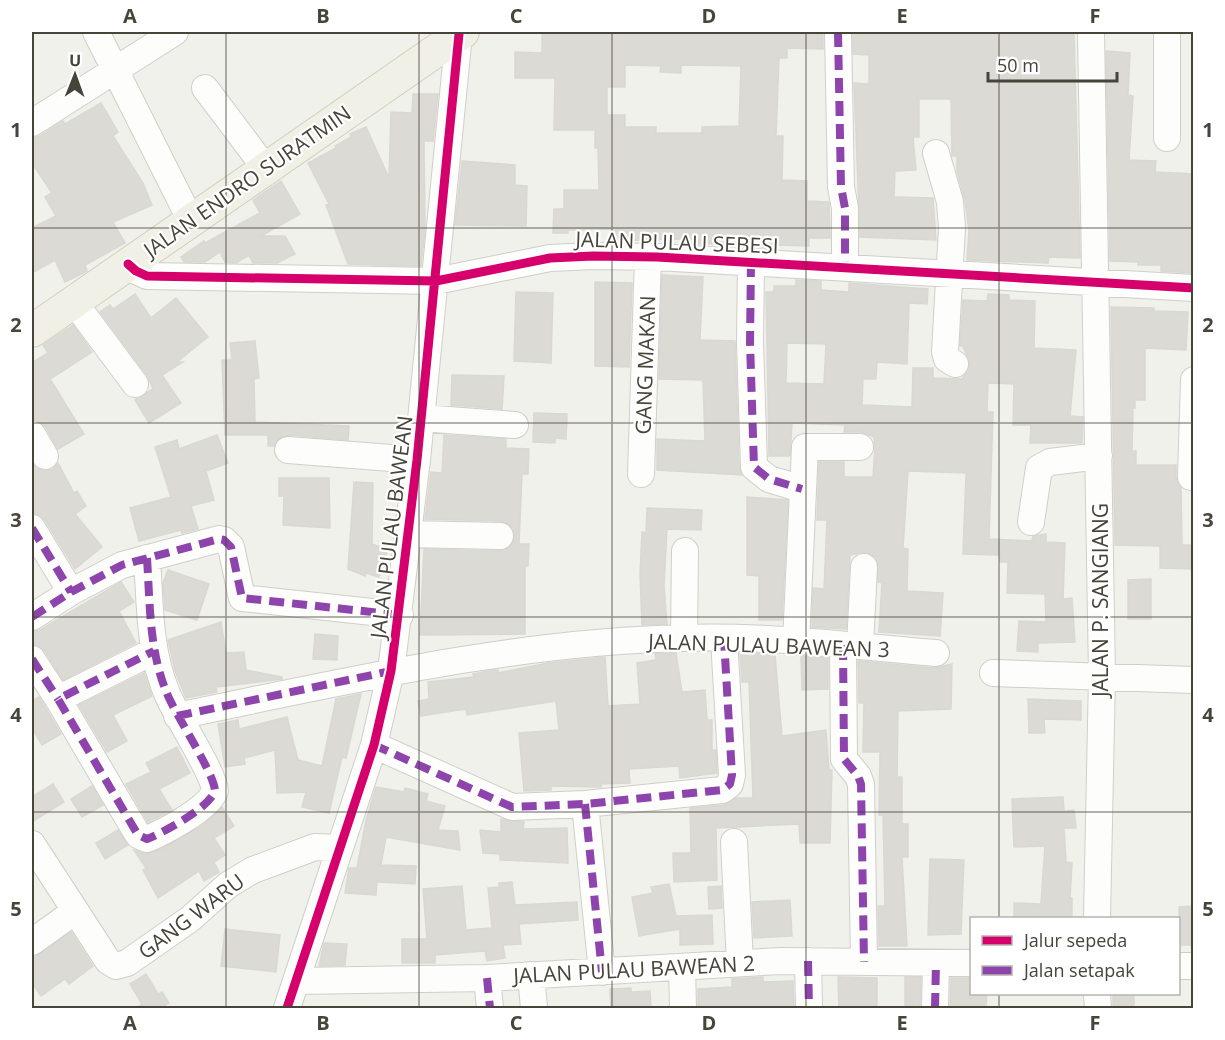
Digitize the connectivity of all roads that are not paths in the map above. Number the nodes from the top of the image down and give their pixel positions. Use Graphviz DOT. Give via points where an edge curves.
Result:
graph roads {
  1 [pos="96,32"];
  2 [pos="838,32"];
  3 [pos="1090,32"];
  4 [pos="1167,32"];
  5 [pos="461,33"];
  6 [pos="166,34"];
  7 [pos="117,70"];
  8 [pos="205,88"];
  9 [pos="32,123"];
  10 [pos="1167,138"];
  11 [pos="936,153"];
  12 [pos="266,169"];
  13 [pos="191,221"];
  14 [pos="648,257"];
  15 [pos="751,262"];
  16 [pos="128,264"];
  17 [pos="845,267"];
  18 [pos="950,273"];
  19 [pos="436,281"];
  20 [pos="1094,282"];
  21 [pos="1194,288"];
  22 [pos="74,302"];
  23 [pos="32,331"];
  24 [pos="956,364"];
  25 [pos="1194,380"];
  26 [pos="135,384"];
  27 [pos="421,418"];
  28 [pos="515,425"];
  29 [pos="32,434"];
  30 [pos="860,447"];
  31 [pos="288,450"];
  32 [pos="45,456"];
  33 [pos="1099,456"];
  34 [pos="417,460"];
  35 [pos="641,474"];
  36 [pos="1191,477"];
  37 [pos="802,489"];
  38 [pos="1031,522"];
  39 [pos="32,528"];
  40 [pos="409,534"];
  41 [pos="500,536"];
  42 [pos="685,551"];
  43 [pos="147,558"];
  44 [pos="864,567"];
  45 [pos="71,592"];
  46 [pos="400,615"];
  47 [pos="32,617"];
  48 [pos="684,638"];
  49 [pos="724,639"];
  50 [pos="796,642"];
  51 [pos="852,646"];
  52 [pos="154,651"];
  53 [pos="936,653"];
  54 [pos="32,659"];
  55 [pos="391,671"];
  56 [pos="993,673"];
  57 [pos="1101,676"];
  58 [pos="1194,680"];
  59 [pos="58,699"];
  60 [pos="177,716"];
  61 [pos="374,745"];
  62 [pos="585,804"];
  63 [pos="734,842"];
  64 [pos="32,844"];
  65 [pos="339,848"];
  66 [pos="74,912"];
  67 [pos="1097,917"];
  68 [pos="32,942"];
  69 [pos="808,961"];
  70 [pos="864,962"];
  71 [pos="740,963"];
  72 [pos="936,963"];
  73 [pos="970,963"];
  74 [pos="682,967"];
  75 [pos="602,972"];
  76 [pos="531,975"];
  77 [pos="487,978"];
  78 [pos="296,981"];
  79 [pos="287,1008"];
  80 [pos="490,1008"];
  81 [pos="534,1008"];
  82 [pos="683,1008"];
  83 [pos="809,1008"];
  84 [pos="935,1008"];
  1 -- 7 [label="street"];
  2 -- 17 [label="street"];
  3 -- 20 [label="street, JALAN P. SANGIANG"];
  4 -- 10 [label="street"];
  5 -- 12 [label="main road, JALAN ENDRO SURATMIN"];
  5 -- 19 [label="street, JALAN PULAU BAWEAN"];
  6 -- 7 [label="street"];
  7 -- 9 [label="street"];
  7 -- 13 [label="street"];
  8 -- 12 [label="street"];
  11 -- 18 [label="street" via="950,202"];
  12 -- 13 [label="main road, JALAN ENDRO SURATMIN"];
  13 -- 16 [label="main road, JALAN ENDRO SURATMIN"];
  14 -- 15 [label="street, JALAN PULAU SEBESI"];
  14 -- 19 [label="street, JALAN PULAU SEBESI" via="550,258"];
  14 -- 35 [label="street, GANG MAKAN"];
  15 -- 17 [label="street, JALAN PULAU SEBESI"];
  15 -- 37 [label="street" via="754,467 769,479"];
  16 -- 19 [label="street, JALAN PULAU SEBESI" via="147,276"];
  16 -- 22 [label="main road, JALAN ENDRO SURATMIN"];
  17 -- 18 [label="street, JALAN PULAU SEBESI"];
  18 -- 20 [label="street, JALAN PULAU SEBESI"];
  18 -- 24 [label="street" via="945,352 947,359"];
  19 -- 27 [label="street, JALAN PULAU BAWEAN"];
  20 -- 21 [label="street, JALAN PULAU SEBESI"];
  20 -- 33 [label="street, JALAN P. SANGIANG"];
  22 -- 23 [label="main road, JALAN ENDRO SURATMIN"];
  22 -- 26 [label="street"];
  25 -- 36 [label="street"];
  27 -- 28 [label="street"];
  27 -- 34 [label="street, JALAN PULAU BAWEAN"];
  29 -- 32 [label="street"];
  30 -- 37 [label="street" via="804,447"];
  31 -- 34 [label="street"];
  33 -- 38 [label="street" via="1050,462 1040,468"];
  33 -- 57 [label="street, JALAN P. SANGIANG"];
  34 -- 40 [label="street, JALAN PULAU BAWEAN"];
  37 -- 50 [label="street"];
  39 -- 45 [label="street"];
  40 -- 41 [label="street"];
  40 -- 46 [label="street, JALAN PULAU BAWEAN"];
  42 -- 48 [label="street"];
  43 -- 45 [label="street" via="122,565"];
  43 -- 46 [label="street" via="224,540 231,547 242,598"];
  43 -- 52 [label="street"];
  44 -- 51 [label="street"];
  45 -- 47 [label="street"];
  46 -- 55 [label="street, JALAN PULAU BAWEAN"];
  48 -- 49 [label="street, JALAN PULAU BAWEAN 3"];
  48 -- 55 [label="street, JALAN PULAU BAWEAN 3" via="555,647"];
  49 -- 50 [label="street, JALAN PULAU BAWEAN 3"];
  49 -- 62 [label="street" via="732,776 728,787"];
  50 -- 51 [label="street, JALAN PULAU BAWEAN 3"];
  51 -- 53 [label="street, JALAN PULAU BAWEAN 3"];
  51 -- 70 [label="street" via="844,759 861,784"];
  52 -- 59 [label="street"];
  52 -- 60 [label="street"];
  54 -- 59 [label="street"];
  55 -- 60 [label="street, JALAN PULAU BAWEAN 3"];
  55 -- 61 [label="street, JALAN PULAU BAWEAN"];
  56 -- 57 [label="street"];
  57 -- 58 [label="street"];
  57 -- 67 [label="street, JALAN P. SANGIANG"];
  59 -- 60 [label="street" via="138,835 144,838 199,809 215,791"];
  61 -- 62 [label="street" via="512,807"];
  61 -- 65 [label="street, JALAN PULAU BAWEAN"];
  62 -- 75 [label="street"];
  63 -- 71 [label="street"];
  64 -- 66 [label="street, GANG WARU"];
  65 -- 66 [label="street, GANG WARU" via="315,847 253,870 121,965 108,961"];
  65 -- 78 [label="street, JALAN PULAU BAWEAN"];
  66 -- 68 [label="street"];
  69 -- 70 [label="street, JALAN PULAU BAWEAN 2"];
  69 -- 71 [label="street, JALAN PULAU BAWEAN 2"];
  69 -- 83 [label="street"];
  70 -- 72 [label="street, JALAN PULAU BAWEAN 2"];
  71 -- 74 [label="street, JALAN PULAU BAWEAN 2"];
  72 -- 73 [label="street, JALAN PULAU BAWEAN 2"];
  72 -- 84 [label="street"];
  74 -- 75 [label="street, JALAN PULAU BAWEAN 2"];
  74 -- 82 [label="street"];
  75 -- 76 [label="street, JALAN PULAU BAWEAN 2"];
  76 -- 77 [label="street, JALAN PULAU BAWEAN 2"];
  76 -- 81 [label="street"];
  77 -- 78 [label="street, JALAN PULAU BAWEAN 2"];
  77 -- 80 [label="street"];
  78 -- 79 [label="street, JALAN PULAU BAWEAN"];
}
